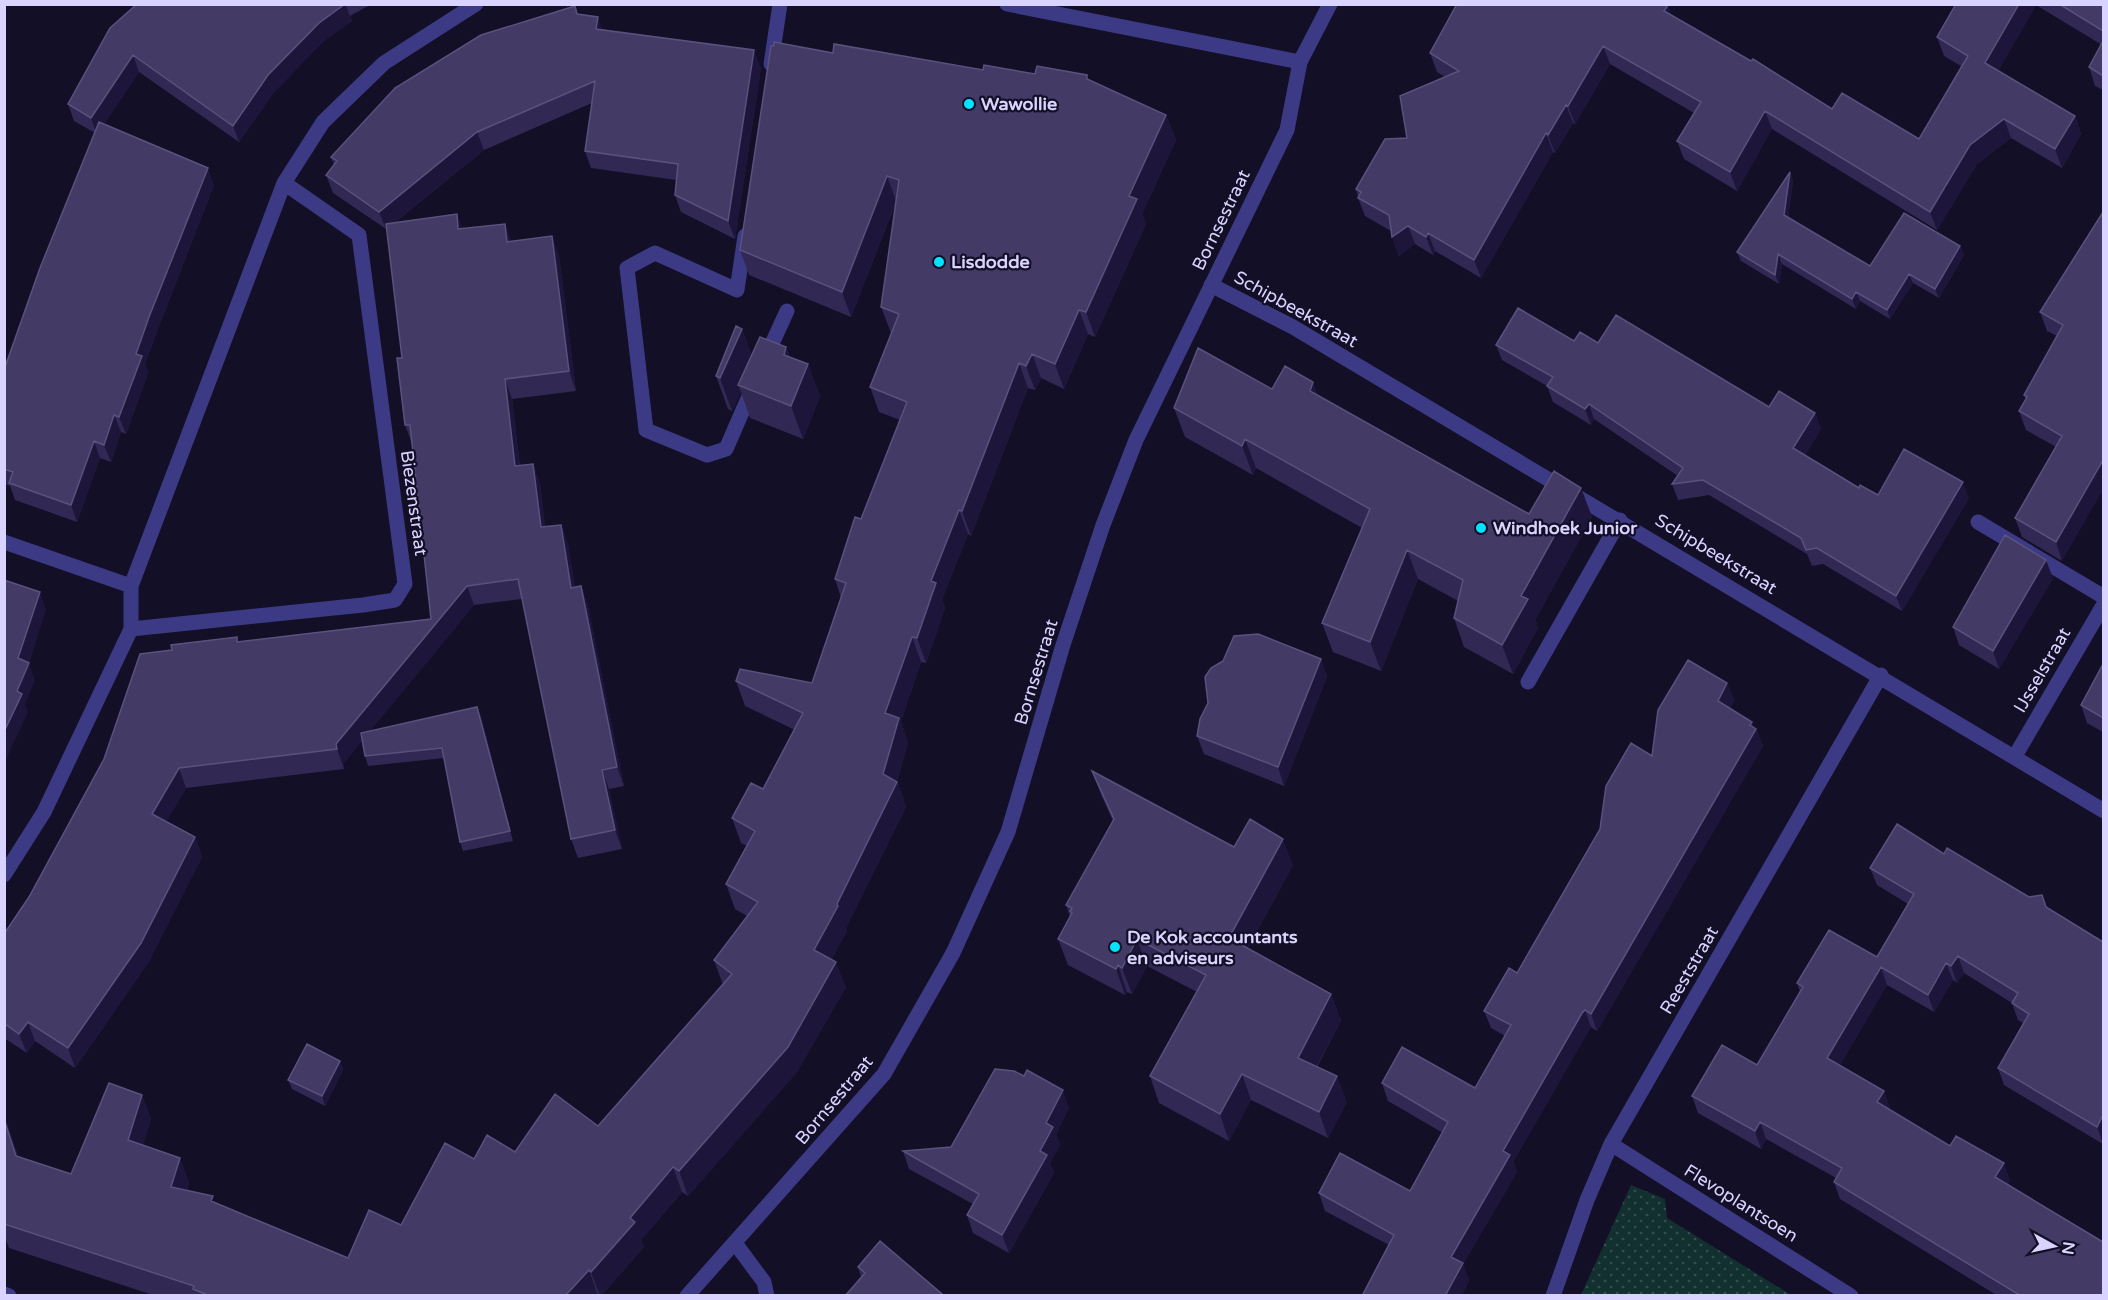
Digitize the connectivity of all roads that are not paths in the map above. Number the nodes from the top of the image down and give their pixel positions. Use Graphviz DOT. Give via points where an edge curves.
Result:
graph roads {
  1 [pos="476,4"];
  2 [pos="780,4"];
  3 [pos="1007,4"];
  4 [pos="1330,4"];
  5 [pos="1300,62"];
  6 [pos="768,84"];
  7 [pos="284,183"];
  8 [pos="747,221"];
  9 [pos="1211,285"];
  10 [pos="787,310"];
  11 [pos="1620,520"];
  12 [pos="1978,522"];
  13 [pos="4,542"];
  14 [pos="131,586"];
  15 [pos="2103,597"];
  16 [pos="2103,604"];
  17 [pos="131,629"];
  18 [pos="1881,675"];
  19 [pos="1528,682"];
  20 [pos="2015,756"];
  21 [pos="2103,811"];
  22 [pos="4,874"];
  23 [pos="1611,1144"];
  24 [pos="735,1243"];
  25 [pos="4,1294"];
  26 [pos="9,1296"];
  27 [pos="687,1296"];
  28 [pos="767,1296"];
  29 [pos="1553,1296"];
  30 [pos="1851,1296"];
  1 -- 7 [label="street" via="384,63 323,122"];
  2 -- 6 [label="street"];
  3 -- 5 [label="street"];
  4 -- 5 [label="street, Bornsestraat"];
  5 -- 9 [label="street, Bornsestraat" via="1287,130"];
  7 -- 14 [label="street"];
  7 -- 17 [label="street, Biezenstraat" via="358,235 405,584 395,600"];
  8 -- 10 [label="street" via="737,290 655,254 627,268 646,430 706,455 726,448"];
  9 -- 11 [label="street, Schipbeekstraat" via="1293,327"];
  9 -- 24 [label="street, Bornsestraat" via="1136,440 1107,514 1063,645 1008,832 953,953 884,1074"];
  11 -- 18 [label="street, Schipbeekstraat"];
  11 -- 19 [label="street"];
  12 -- 15 [label="street"];
  13 -- 14 [label="street"];
  14 -- 17 [label="street"];
  16 -- 20 [label="street, IJsselstraat"];
  17 -- 22 [label="street" via="44,812"];
  18 -- 20 [label="street, Schipbeekstraat"];
  18 -- 23 [label="street, Reeststraat"];
  20 -- 21 [label="street, Schipbeekstraat"];
  23 -- 29 [label="street, Reeststraat"];
  23 -- 30 [label="street, Flevoplantsoen"];
  24 -- 27 [label="street, Bornsestraat"];
  24 -- 28 [label="street" via="764,1282"];
  25 -- 26 [label="street"];
}
